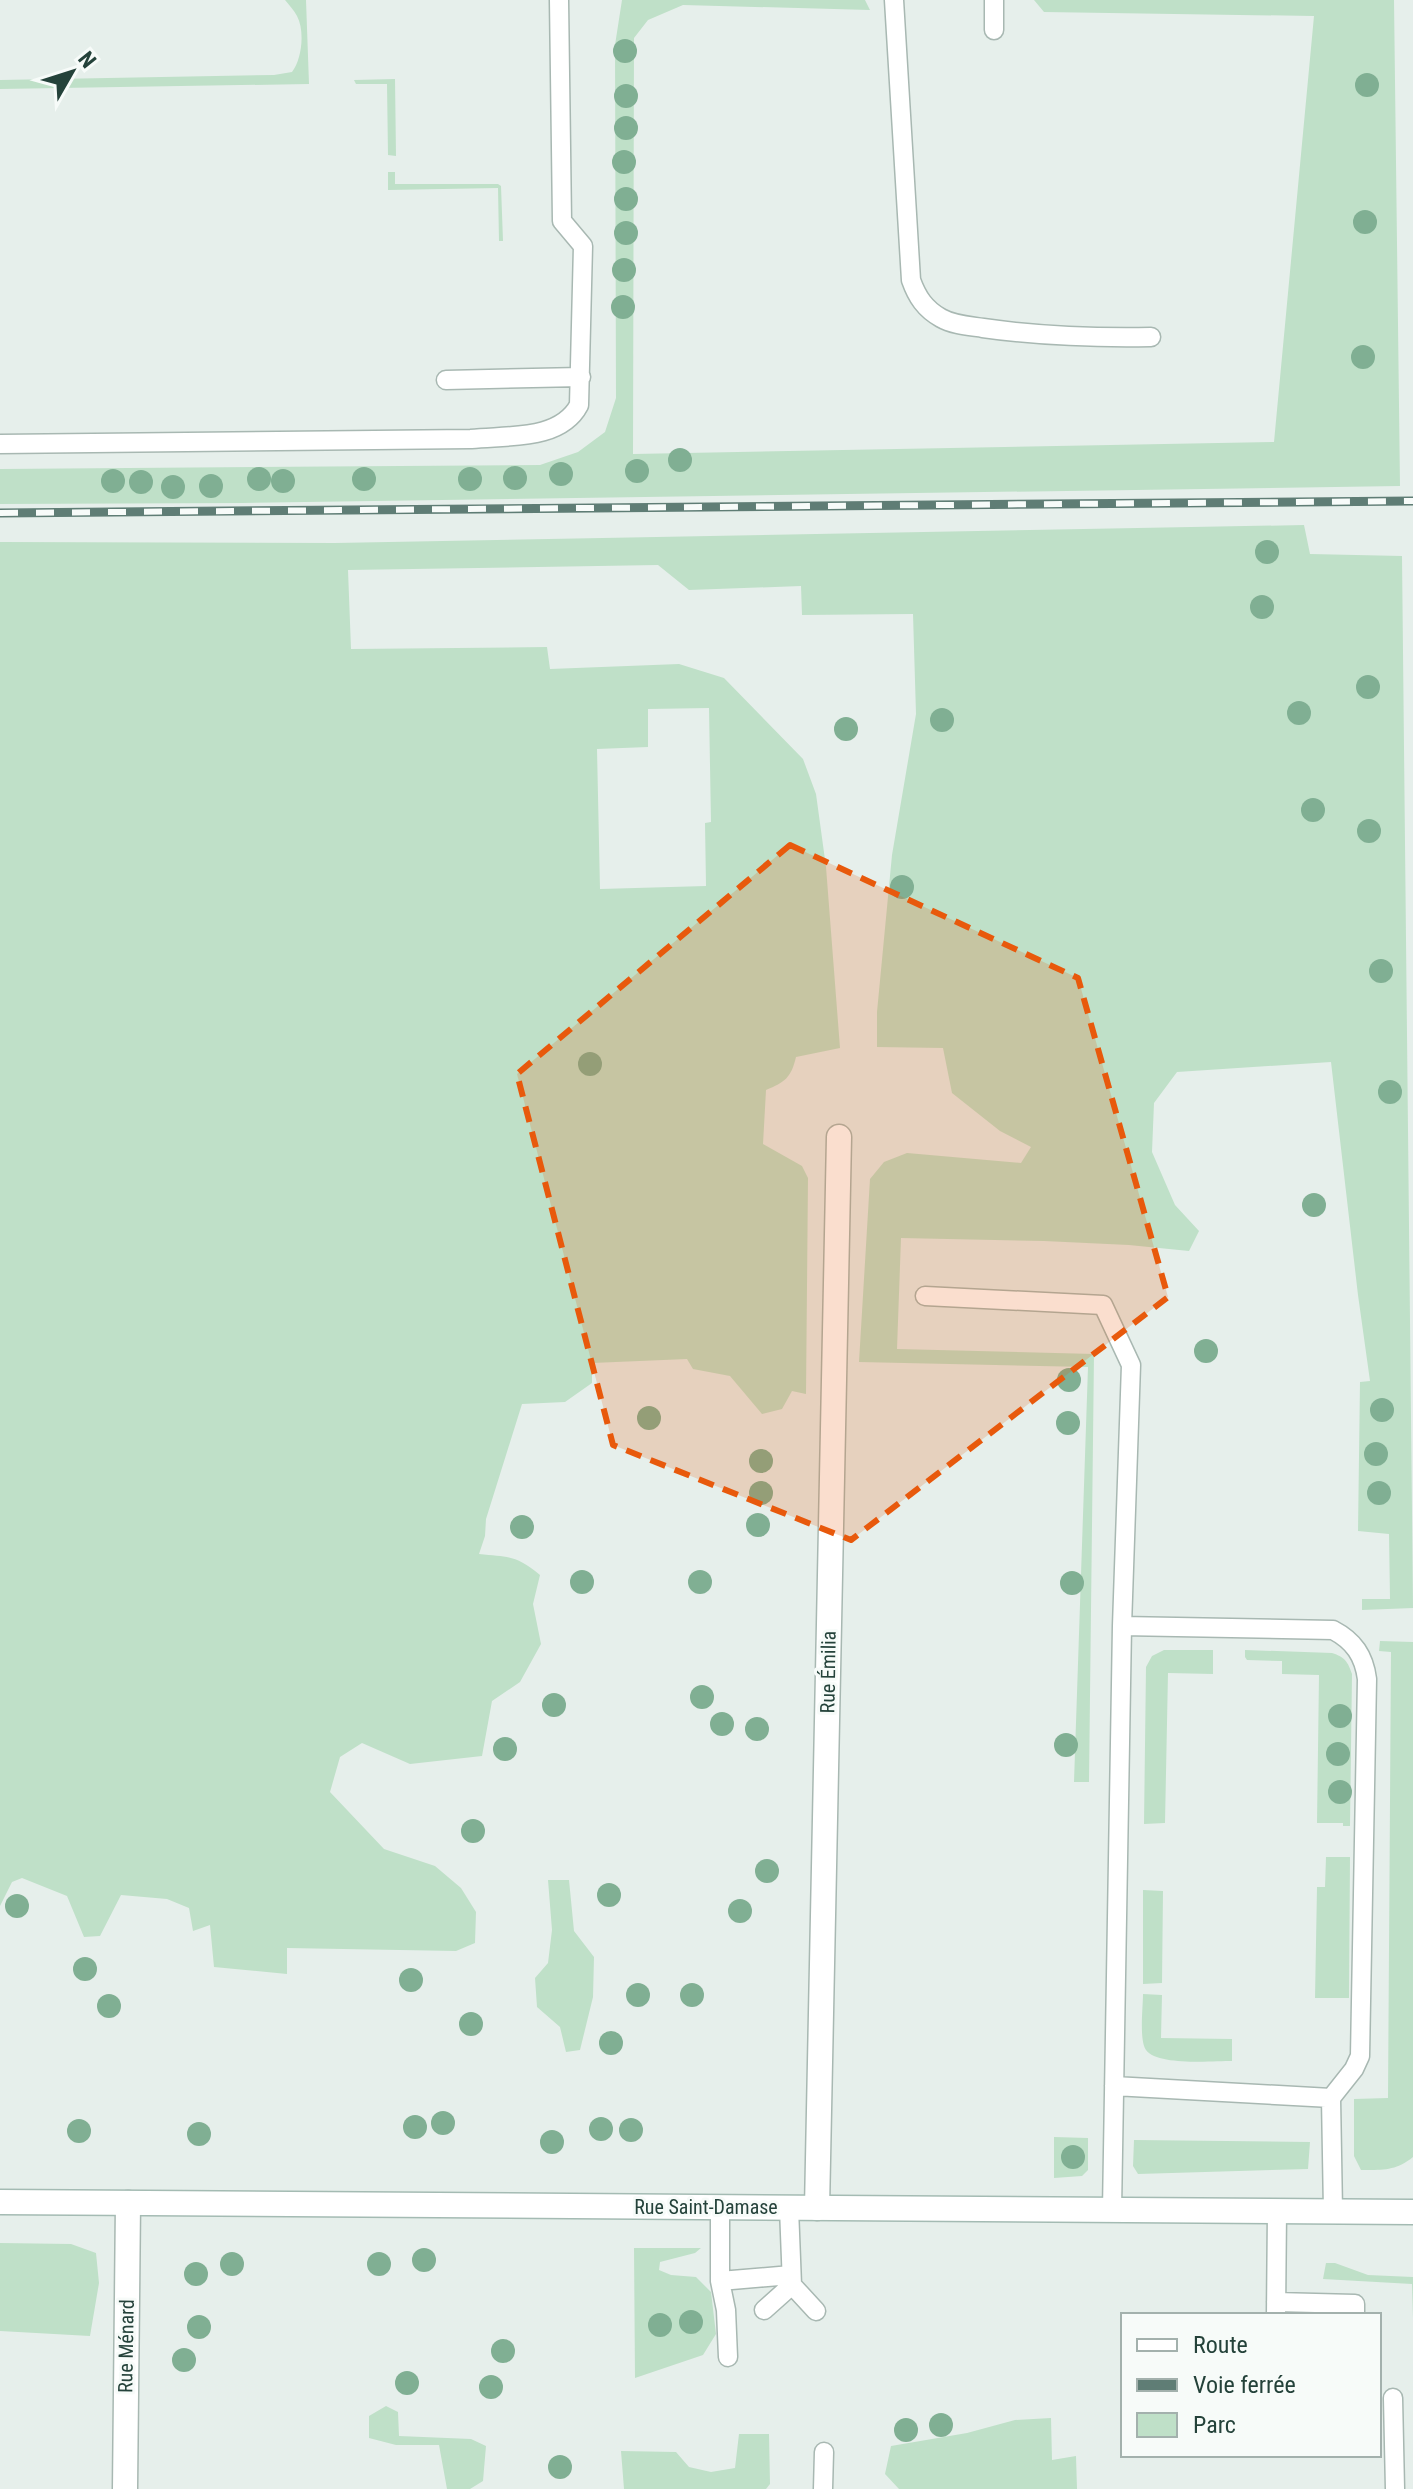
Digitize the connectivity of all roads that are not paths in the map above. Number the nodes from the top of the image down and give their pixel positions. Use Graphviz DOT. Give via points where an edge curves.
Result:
graph roads {
  1 [pos="559,0"];
  2 [pos="894,0"];
  3 [pos="994,0"];
  4 [pos="994,30"];
  5 [pos="1151,337"];
  6 [pos="581,377"];
  7 [pos="446,380"];
  8 [pos="0,444"];
  9 [pos="839,1137"];
  10 [pos="925,1296"];
  11 [pos="1122,1626"];
  12 [pos="1114,2086"];
  13 [pos="1331,2098"];
  14 [pos="0,2202"];
  15 [pos="128,2203"];
  16 [pos="720,2207"];
  17 [pos="789,2208"];
  18 [pos="817,2208"];
  19 [pos="1112,2210"];
  20 [pos="1277,2211"];
  21 [pos="1333,2211"];
  22 [pos="1413,2212"];
  23 [pos="791,2280"];
  24 [pos="720,2281"];
  25 [pos="1276,2308"];
  26 [pos="764,2310"];
  27 [pos="816,2311"];
  28 [pos="1355,2313"];
  29 [pos="728,2357"];
  30 [pos="1393,2398"];
  31 [pos="824,2452"];
  32 [pos="125,2489"];
  33 [pos="823,2489"];
  34 [pos="1395,2489"];
  1 -- 6 [label="lane" via="562,221 583,246"];
  2 -- 5 [label="lane" via="916,295 944,320 965,326 1091,338"];
  3 -- 4 [label="lane"];
  6 -- 7 [label="lane"];
  6 -- 8 [label="lane" via="579,405 572,418 538,433 405,441"];
  9 -- 18 [label="street, Rue Émilia"];
  10 -- 11 [label="lane" via="1103,1305 1131,1365"];
  11 -- 12 [label="lane"];
  11 -- 13 [label="lane" via="1333,1630 1345,1636 1365,1662 1360,2056"];
  12 -- 13 [label="lane"];
  12 -- 19 [label="lane"];
  13 -- 21 [label="lane"];
  14 -- 15 [label="street, Rue Saint-Damase"];
  15 -- 16 [label="street, Rue Saint-Damase"];
  15 -- 32 [label="street, Rue Ménard"];
  16 -- 17 [label="street, Rue Saint-Damase"];
  16 -- 24 [label="lane"];
  17 -- 18 [label="street, Rue Saint-Damase"];
  17 -- 23 [label="lane"];
  18 -- 19 [label="street, Rue Saint-Damase"];
  19 -- 20 [label="street, Rue Saint-Damase"];
  20 -- 21 [label="street, Rue Saint-Damase"];
  20 -- 25 [label="lane"];
  21 -- 22 [label="street, Rue Saint-Damase"];
  23 -- 24 [label="lane"];
  23 -- 26 [label="lane"];
  23 -- 27 [label="lane"];
  24 -- 29 [label="lane"];
  25 -- 28 [label="lane" via="1355,2304"];
  30 -- 34 [label="lane"];
  31 -- 33 [label="lane"];
}
